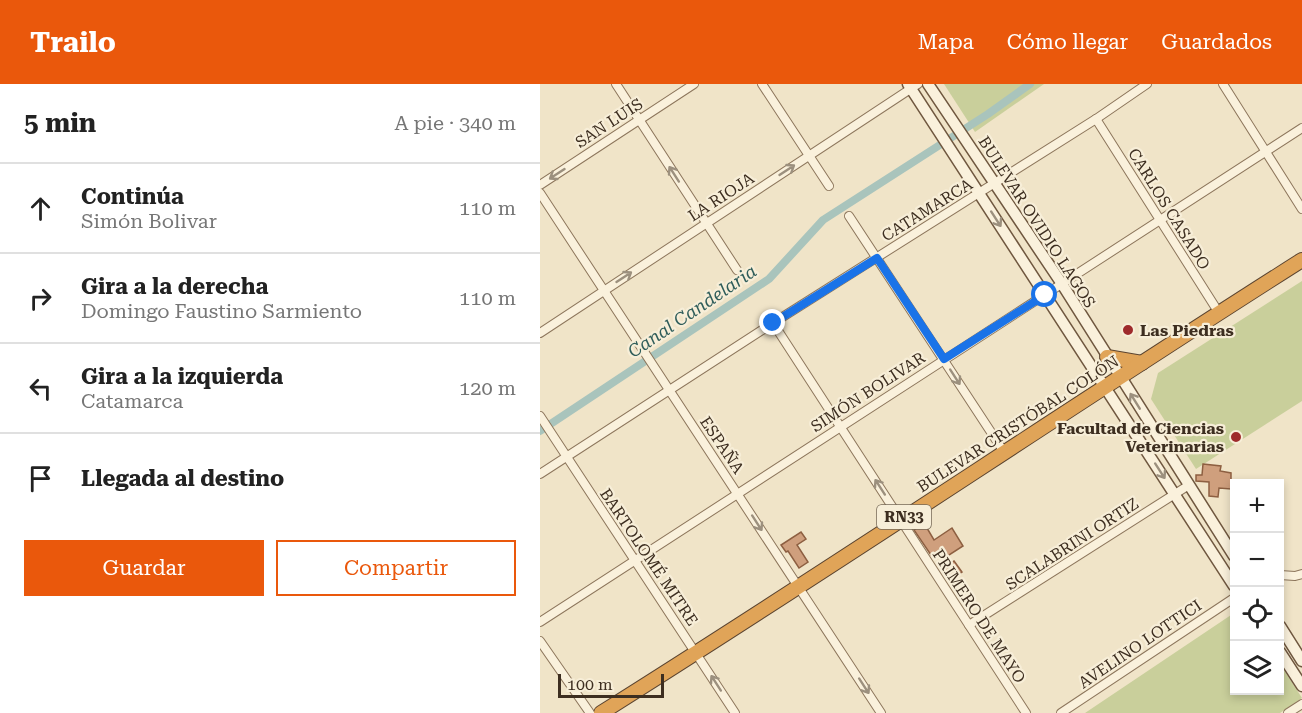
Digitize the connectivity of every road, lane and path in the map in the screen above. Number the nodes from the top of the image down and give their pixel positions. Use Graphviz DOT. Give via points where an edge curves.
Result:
graph roads {
  1 [pos="616,84"];
  2 [pos="694,84"];
  3 [pos="762,84"];
  4 [pos="927,84"];
  5 [pos="1147,84"];
  6 [pos="1223,84"];
  7 [pos="912,85"];
  8 [pos="1096,119"];
  9 [pos="639,120"];
  10 [pos="1302,128"];
  11 [pos="1267,152"];
  12 [pos="809,155"];
  13 [pos="994,183"];
  14 [pos="540,185"];
  15 [pos="829,186"];
  16 [pos="540,193"];
  17 [pos="979,193"];
  18 [pos="1302,209"];
  19 [pos="849,216"];
  20 [pos="1161,221"];
  21 [pos="706,223"];
  22 [pos="877,258"];
  23 [pos="1302,260"];
  24 [pos="737,270"];
  25 [pos="1062,284"];
  26 [pos="604,291"];
  27 [pos="1045,295"];
  28 [pos="1219,313"];
  29 [pos="773,323"];
  30 [pos="540,333"];
  31 [pos="1107,357"];
  32 [pos="944,359"];
  33 [pos="1142,363"];
  34 [pos="1121,377"];
  35 [pos="1105,386"];
  36 [pos="670,390"];
  37 [pos="540,416"];
  38 [pos="841,427"];
  39 [pos="1004,452"];
  40 [pos="567,458"];
  41 [pos="540,474"];
  42 [pos="1189,485"];
  43 [pos="738,493"];
  44 [pos="1175,494"];
  45 [pos="901,519"];
  46 [pos="1230,550"];
  47 [pos="635,560"];
  48 [pos="1284,575"];
  49 [pos="1300,577"];
  50 [pos="1230,580"];
  51 [pos="799,587"];
  52 [pos="1230,601"];
  53 [pos="540,622"];
  54 [pos="969,626"];
  55 [pos="1284,632"];
  56 [pos="540,641"];
  57 [pos="696,653"];
  58 [pos="1284,658"];
  59 [pos="1302,661"];
  60 [pos="1302,686"];
  61 [pos="1302,704"];
  62 [pos="590,713"];
  63 [pos="602,713"];
  64 [pos="735,713"];
  65 [pos="881,713"];
  66 [pos="1026,713"];
  67 [pos="1061,713"];
  68 [pos="1288,713"];
  1 -- 9 [label="street"];
  2 -- 9 [label="street, SAN LUIS"];
  3 -- 12 [label="street"];
  4 -- 13 [label="main road, BULEVAR OVIDIO LAGOS"];
  5 -- 8 [label="street, CATAMARCA"];
  6 -- 11 [label="street"];
  7 -- 12 [label="street, LA RIOJA"];
  7 -- 17 [label="main road, BULEVAR OVIDIO LAGOS"];
  8 -- 13 [label="street, CATAMARCA"];
  8 -- 20 [label="street, CARLOS CASADO"];
  9 -- 14 [label="street, SAN LUIS, one-way"];
  21 -- 9 [label="street, one-way"];
  10 -- 11 [label="street, SIMÓN BOLIVAR"];
  11 -- 18 [label="street"];
  11 -- 20 [label="street, SIMÓN BOLIVAR"];
  12 -- 15 [label="street"];
  21 -- 12 [label="street, LA RIOJA, one-way"];
  13 -- 17 [label="street, CATAMARCA"];
  13 -- 25 [label="main road, BULEVAR OVIDIO LAGOS"];
  16 -- 26 [label="street, ESPAÑA"];
  17 -- 22 [label="street, CATAMARCA"];
  17 -- 27 [label="main road, BULEVAR OVIDIO LAGOS, one-way"];
  19 -- 22 [label="street"];
  20 -- 25 [label="street, SIMÓN BOLIVAR"];
  20 -- 28 [label="street, CARLOS CASADO"];
  21 -- 24 [label="street"];
  26 -- 21 [label="street, LA RIOJA, one-way"];
  22 -- 29 [label="street, CATAMARCA"];
  22 -- 32 [label="street"];
  23 -- 28 [label="highway, BULEVAR CRISTÓBAL COLÓN / RN33"];
  25 -- 27 [label="street, SIMÓN BOLIVAR"];
  25 -- 31 [label="main road, BULEVAR OVIDIO LAGOS"];
  26 -- 30 [label="street, LA RIOJA"];
  26 -- 36 [label="street, ESPAÑA"];
  27 -- 32 [label="street, SIMÓN BOLIVAR"];
  27 -- 35 [label="main road, BULEVAR OVIDIO LAGOS"];
  28 -- 33 [label="highway, BULEVAR CRISTÓBAL COLÓN / RN33"];
  29 -- 36 [label="street, CATAMARCA"];
  29 -- 38 [label="street, PRIMERO DE MAYO"];
  31 -- 33 [label="highway"];
  31 -- 34 [label="main road, BULEVAR OVIDIO LAGOS"];
  32 -- 38 [label="street, SIMÓN BOLIVAR"];
  32 -- 39 [label="street, one-way"];
  33 -- 34 [label="highway, BULEVAR CRISTÓBAL COLÓN / RN33"];
  34 -- 35 [label="highway, BULEVAR CRISTÓBAL COLÓN / RN33"];
  42 -- 34 [label="main road, BULEVAR OVIDIO LAGOS, one-way"];
  35 -- 39 [label="highway, BULEVAR CRISTÓBAL COLÓN / RN33"];
  35 -- 44 [label="main road, BULEVAR OVIDIO LAGOS, one-way"];
  36 -- 40 [label="street, CATAMARCA"];
  36 -- 43 [label="street, ESPAÑA"];
  37 -- 40 [label="street, BARTOLOMÉ MITRE"];
  38 -- 43 [label="street, SIMÓN BOLIVAR"];
  45 -- 38 [label="street, PRIMERO DE MAYO, one-way"];
  39 -- 45 [label="highway, BULEVAR CRISTÓBAL COLÓN / RN33"];
  40 -- 41 [label="street, CATAMARCA"];
  40 -- 47 [label="street, BARTOLOMÉ MITRE"];
  42 -- 44 [label="street, SCALABRINI ORTIZ"];
  42 -- 46 [label="main road, BULEVAR OVIDIO LAGOS"];
  43 -- 47 [label="street, SIMÓN BOLIVAR"];
  43 -- 51 [label="street, ESPAÑA, one-way"];
  44 -- 50 [label="main road, BULEVAR OVIDIO LAGOS"];
  44 -- 54 [label="street, SCALABRINI ORTIZ"];
  45 -- 51 [label="highway, BULEVAR CRISTÓBAL COLÓN / RN33"];
  45 -- 54 [label="street, PRIMERO DE MAYO"];
  47 -- 53 [label="street, SIMÓN BOLIVAR"];
  47 -- 57 [label="street, BARTOLOMÉ MITRE"];
  48 -- 49 [label="street"];
  51 -- 57 [label="highway, BULEVAR CRISTÓBAL COLÓN / RN33"];
  51 -- 65 [label="street, ESPAÑA, one-way"];
  52 -- 67 [label="street, AVELINO LOTTICI"];
  54 -- 66 [label="street, PRIMERO DE MAYO"];
  55 -- 59 [label="main road"];
  56 -- 62 [label="street"];
  57 -- 63 [label="highway, BULEVAR CRISTÓBAL COLÓN / RN33"];
  64 -- 57 [label="street, BARTOLOMÉ MITRE, one-way"];
  58 -- 60 [label="main road"];
  61 -- 68 [label="street"];
}
